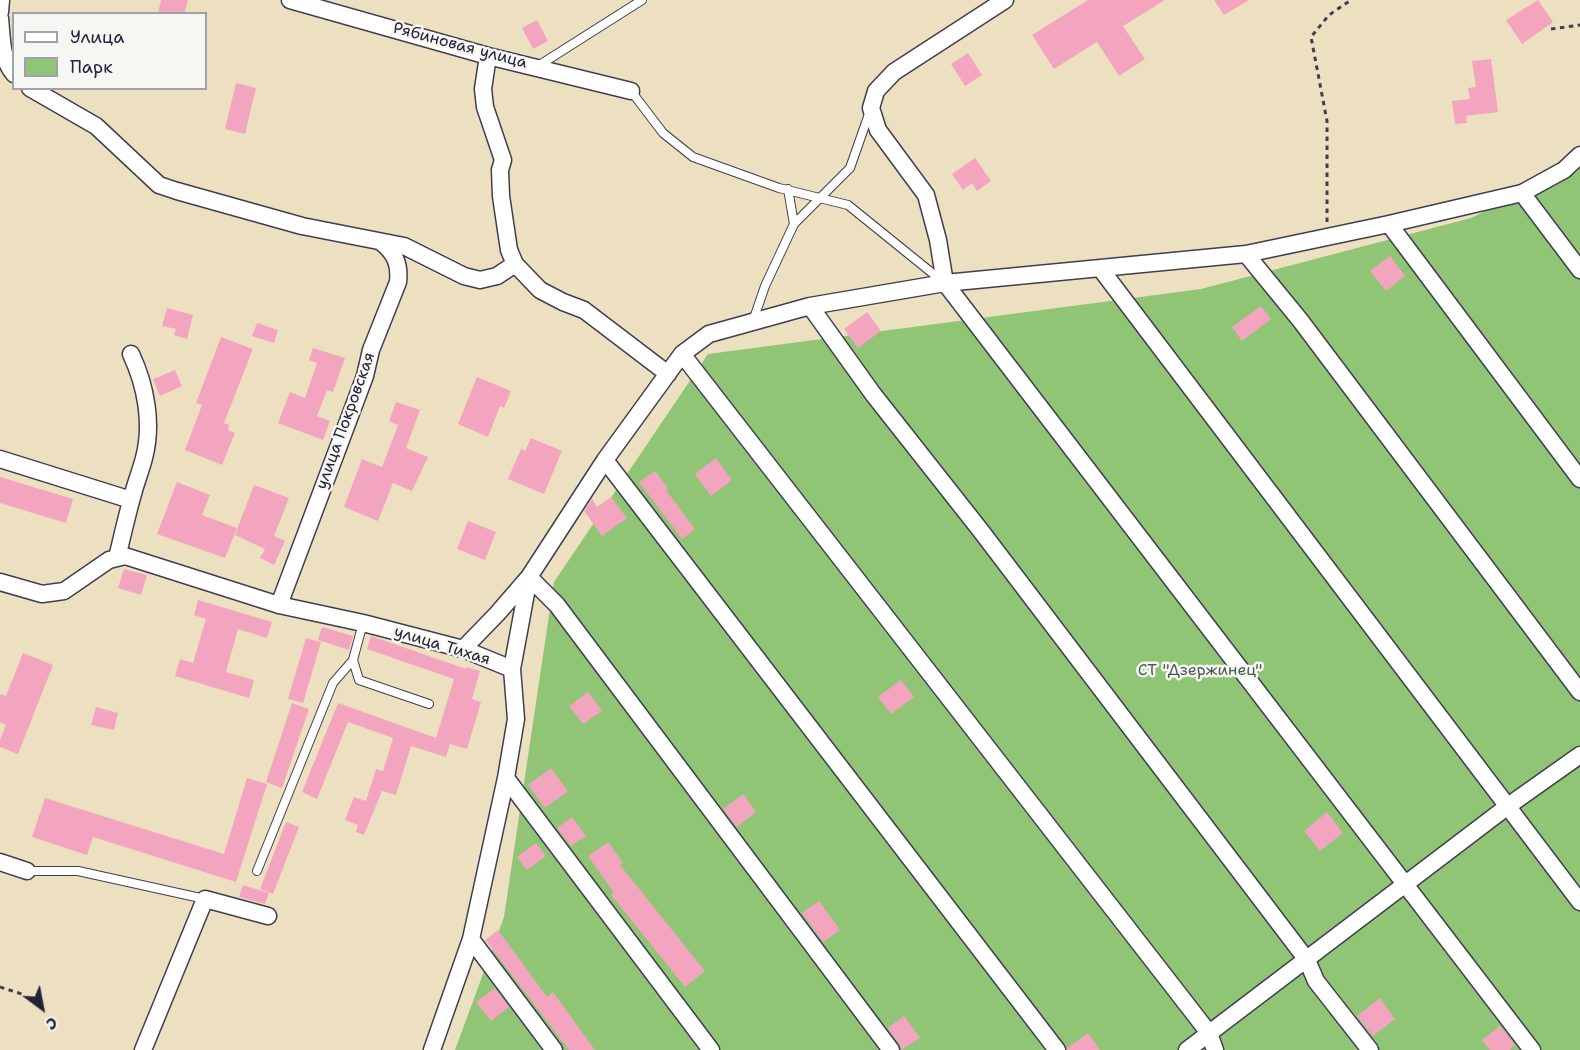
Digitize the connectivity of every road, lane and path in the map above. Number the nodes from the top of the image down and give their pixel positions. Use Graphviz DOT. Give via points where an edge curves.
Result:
graph roads {
  1 [pos="2,0"];
  2 [pos="290,0"];
  3 [pos="642,0"];
  4 [pos="1005,0"];
  5 [pos="1351,0"];
  6 [pos="0,12"];
  7 [pos="0,18"];
  8 [pos="1580,26"];
  9 [pos="1551,29"];
  10 [pos="488,56"];
  11 [pos="537,67"];
  12 [pos="12,72"];
  13 [pos="33,90"];
  14 [pos="631,91"];
  15 [pos="871,108"];
  16 [pos="1580,155"];
  17 [pos="788,189"];
  18 [pos="1522,193"];
  19 [pos="821,198"];
  20 [pos="794,224"];
  21 [pos="1389,224"];
  22 [pos="1327,237"];
  23 [pos="381,242"];
  24 [pos="1246,254"];
  25 [pos="515,264"];
  26 [pos="1100,268"];
  27 [pos="1580,270"];
  28 [pos="945,283"];
  29 [pos="810,306"];
  30 [pos="753,321"];
  31 [pos="131,354"];
  32 [pos="682,354"];
  33 [pos="668,374"];
  34 [pos="0,459"];
  35 [pos="605,460"];
  36 [pos="1580,479"];
  37 [pos="131,500"];
  38 [pos="117,558"];
  39 [pos="529,577"];
  40 [pos="0,582"];
  41 [pos="279,605"];
  42 [pos="363,623"];
  43 [pos="463,649"];
  44 [pos="352,660"];
  45 [pos="512,669"];
  46 [pos="1580,692"];
  47 [pos="429,704"];
  48 [pos="1580,755"];
  49 [pos="506,778"];
  50 [pos="1508,806"];
  51 [pos="0,862"];
  52 [pos="27,871"];
  53 [pos="257,871"];
  54 [pos="1405,884"];
  55 [pos="205,899"];
  56 [pos="1580,902"];
  57 [pos="268,916"];
  58 [pos="471,939"];
  59 [pos="1306,960"];
  60 [pos="0,987"];
  61 [pos="22,994"];
  62 [pos="1209,1033"];
  63 [pos="143,1050"];
  64 [pos="432,1050"];
  65 [pos="554,1050"];
  66 [pos="711,1050"];
  67 [pos="891,1050"];
  68 [pos="1057,1050"];
  69 [pos="1187,1050"];
  70 [pos="1215,1050"];
  71 [pos="1370,1050"];
  72 [pos="1532,1050"];
  1 -- 6 [label="street"];
  2 -- 10 [label="street, Рябиновая улица"];
  3 -- 11 [label="lane"];
  4 -- 15 [label="street" via="894,72 876,91"];
  5 -- 22 [label="path" via="1329,15 1311,37 1327,121"];
  7 -- 12 [label="street" via="4,53"];
  8 -- 9 [label="path"];
  10 -- 11 [label="street, Рябиновая улица"];
  10 -- 25 [label="street" via="483,89 485,107 503,160 501,196 509,250"];
  11 -- 14 [label="street, Рябиновая улица"];
  13 -- 23 [label="street" via="96,126 159,185 302,226"];
  14 -- 17 [label="lane" via="663,133 693,157"];
  15 -- 19 [label="lane" via="850,168"];
  15 -- 28 [label="street" via="878,130 926,195"];
  16 -- 18 [label="street" via="1564,170"];
  17 -- 19 [label="lane"];
  17 -- 20 [label="lane"];
  18 -- 21 [label="street"];
  18 -- 27 [label="street"];
  19 -- 20 [label="lane"];
  19 -- 28 [label="lane" via="848,206"];
  20 -- 30 [label="lane"];
  21 -- 22 [label="street"];
  21 -- 36 [label="street"];
  22 -- 24 [label="street"];
  23 -- 25 [label="street" via="404,246 480,280 497,276"];
  23 -- 41 [label="street, улица Покровская" via="395,254 399,282"];
  24 -- 26 [label="street"];
  24 -- 46 [label="street"];
  25 -- 33 [label="street" via="540,290 584,310"];
  26 -- 28 [label="street"];
  26 -- 50 [label="street"];
  28 -- 29 [label="street"];
  28 -- 54 [label="street"];
  29 -- 30 [label="street"];
  29 -- 59 [label="street"];
  30 -- 32 [label="street" via="709,334"];
  31 -- 37 [label="street" via="147,403 148,429 145,456"];
  32 -- 33 [label="street"];
  32 -- 62 [label="street"];
  33 -- 35 [label="street"];
  34 -- 37 [label="street"];
  35 -- 39 [label="street"];
  35 -- 68 [label="street"];
  37 -- 38 [label="street"];
  38 -- 40 [label="street" via="64,591 42,594"];
  38 -- 41 [label="street, улица Тихая" via="125,556"];
  39 -- 43 [label="street"];
  39 -- 45 [label="street"];
  39 -- 67 [label="street" via="557,605"];
  41 -- 42 [label="street, улица Тихая"];
  42 -- 43 [label="street, улица Тихая"];
  42 -- 44 [label="lane"];
  43 -- 45 [label="street, улица Тихая"];
  44 -- 47 [label="lane" via="359,680"];
  44 -- 53 [label="lane" via="333,683"];
  45 -- 49 [label="street, улица Тихая" via="516,719"];
  48 -- 50 [label="street"];
  49 -- 58 [label="street, улица Тихая"];
  49 -- 66 [label="street"];
  50 -- 54 [label="street"];
  50 -- 56 [label="street"];
  51 -- 52 [label="street"];
  52 -- 55 [label="lane" via="78,871"];
  54 -- 59 [label="street"];
  54 -- 72 [label="street"];
  55 -- 57 [label="street"];
  55 -- 63 [label="street"];
  58 -- 64 [label="street, улица Тихая"];
  58 -- 65 [label="street"];
  59 -- 62 [label="street"];
  59 -- 71 [label="street" via="1317,981"];
  60 -- 61 [label="path"];
  62 -- 69 [label="street"];
  62 -- 70 [label="street"];
}
